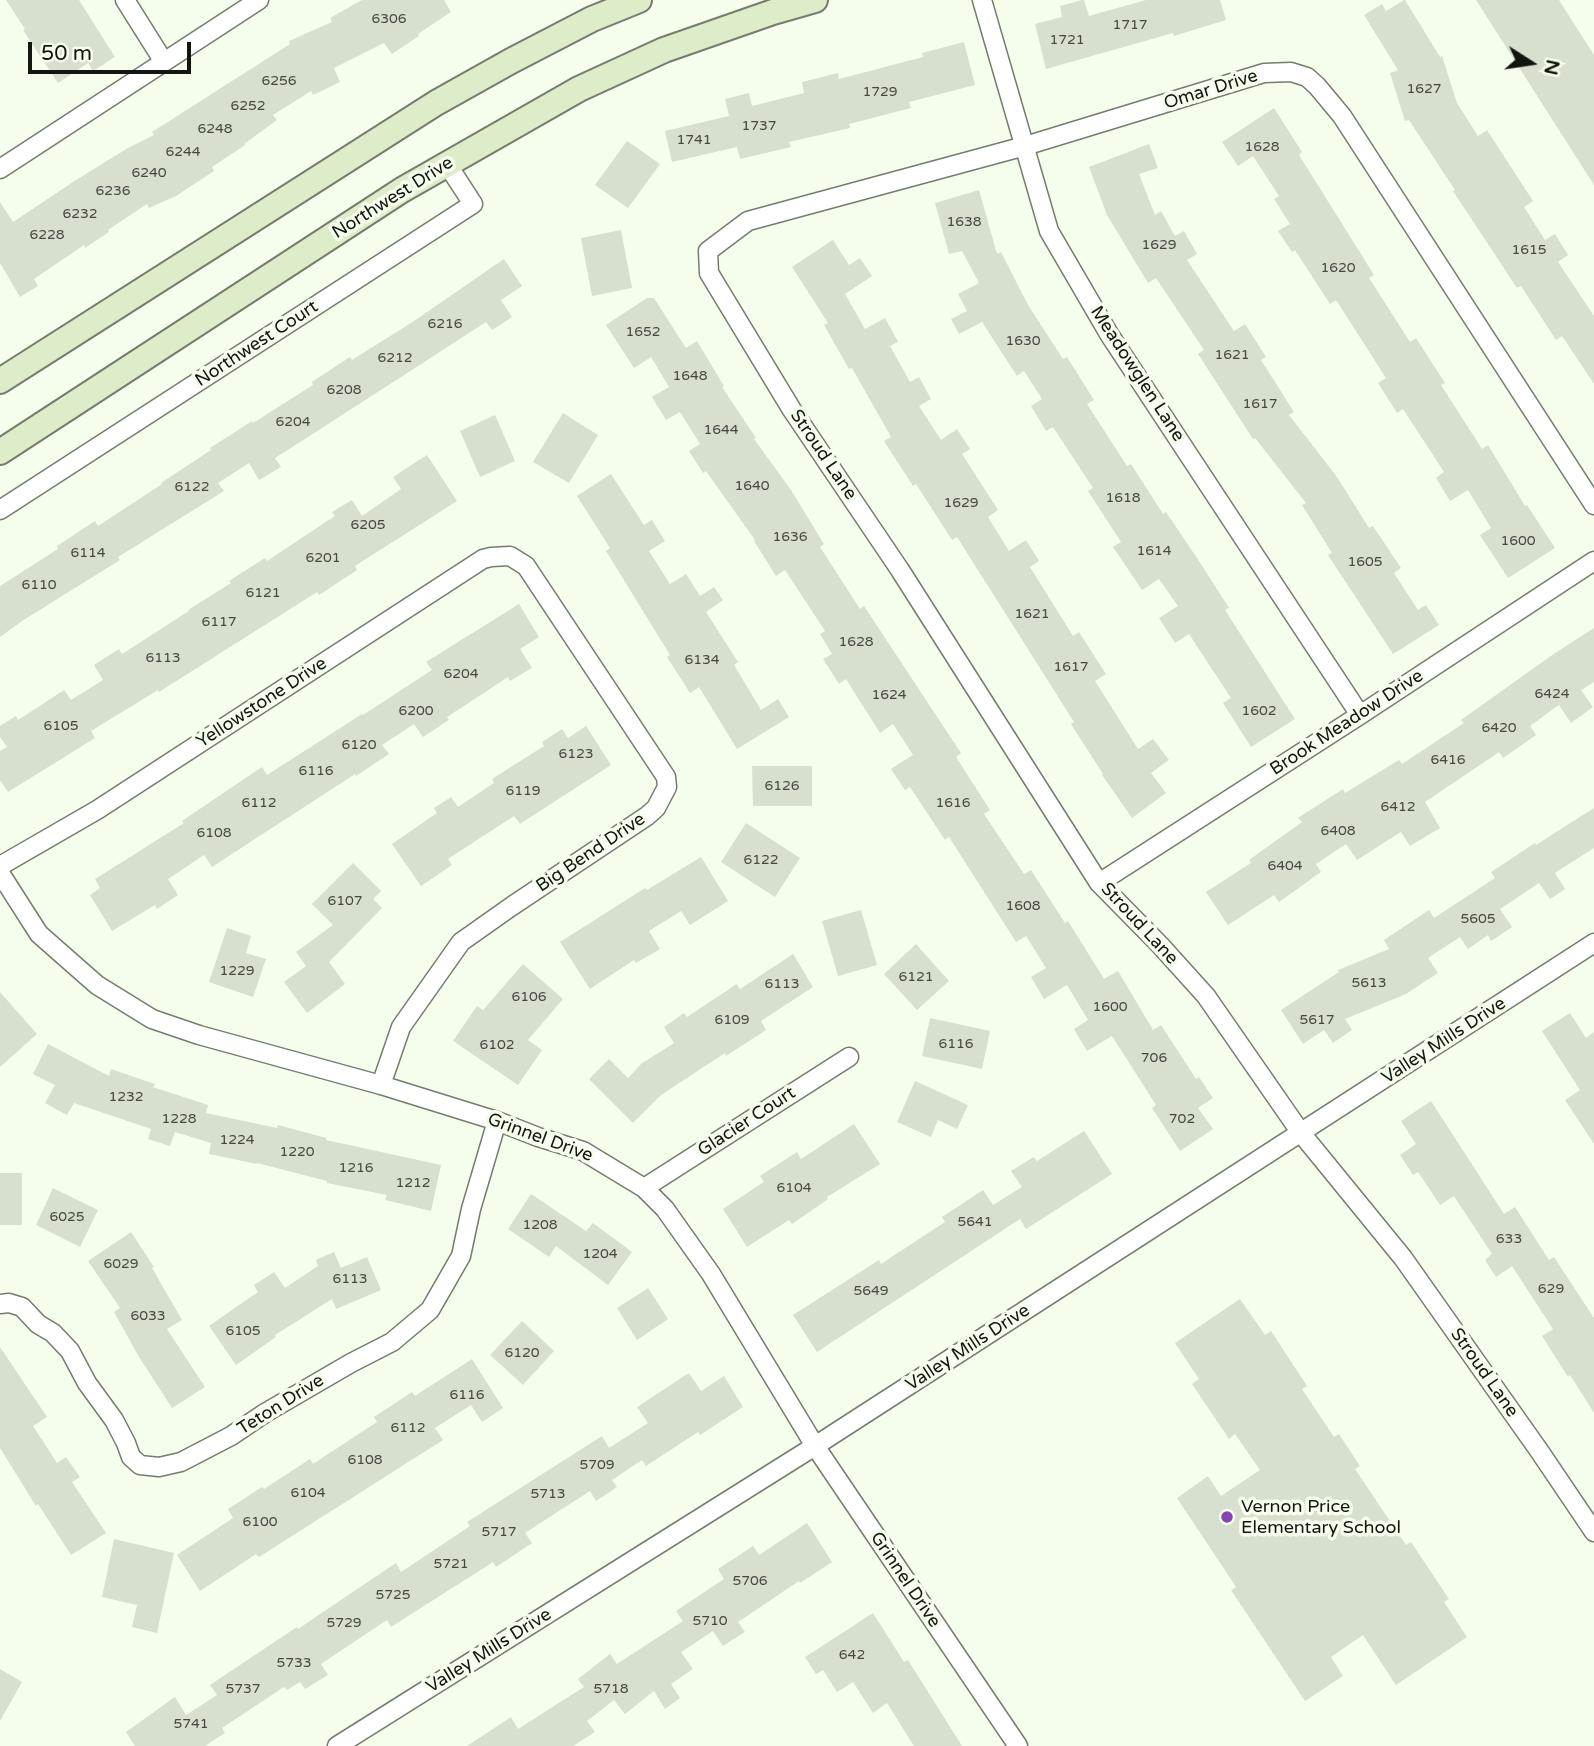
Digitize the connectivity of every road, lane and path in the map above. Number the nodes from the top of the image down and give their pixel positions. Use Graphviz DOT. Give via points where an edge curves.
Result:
graph roads {
  1 [pos="125,0"];
  2 [pos="260,0"];
  3 [pos="639,0"];
  4 [pos="815,0"];
  5 [pos="982,0"];
  6 [pos="164,62"];
  7 [pos="1025,146"];
  8 [pos="447,164"];
  9 [pos="0,169"];
  10 [pos="708,251"];
  11 [pos="0,381"];
  12 [pos="0,452"];
  13 [pos="1594,505"];
  14 [pos="0,510"];
  15 [pos="1594,561"];
  16 [pos="526,566"];
  17 [pos="1360,715"];
  18 [pos="0,866"];
  19 [pos="0,873"];
  20 [pos="1099,883"];
  21 [pos="1592,948"];
  22 [pos="849,1057"];
  23 [pos="381,1085"];
  24 [pos="497,1121"];
  25 [pos="1301,1133"];
  26 [pos="644,1188"];
  27 [pos="0,1304"];
  28 [pos="815,1446"];
  29 [pos="1594,1532"];
  30 [pos="337,1746"];
  31 [pos="1018,1746"];
  1 -- 6 [label="street"];
  2 -- 6 [label="street"];
  3 -- 11 [label="main road" via="592,19 436,103"];
  4 -- 8 [label="main road, Northwest Drive" via="664,50 579,89"];
  5 -- 7 [label="street, Meadowglen Lane"];
  6 -- 9 [label="street"];
  7 -- 10 [label="street, Omar Drive" via="748,221"];
  7 -- 13 [label="street, Omar Drive" via="1264,73 1292,72 1307,77 1342,116"];
  7 -- 17 [label="street, Meadowglen Lane" via="1049,230 1109,334"];
  8 -- 12 [label="main road, Northwest Drive"];
  8 -- 14 [label="street, Northwest Court" via="473,204"];
  10 -- 20 [label="street, Stroud Lane" via="709,273 792,410"];
  15 -- 17 [label="street, Brook Meadow Drive"];
  16 -- 18 [label="street, Yellowstone Drive" via="510,556 483,559 97,810"];
  16 -- 23 [label="street, Big Bend Drive" via="666,777 667,787 647,816 461,942 401,1027"];
  17 -- 20 [label="street, Brook Meadow Drive"];
  19 -- 23 [label="street, Grinnel Drive" via="39,934 97,985 152,1019"];
  20 -- 25 [label="street, Stroud Lane" via="1206,996"];
  21 -- 25 [label="street, Valley Mills Drive"];
  22 -- 26 [label="street, Glacier Court"];
  23 -- 24 [label="street, Grinnel Drive"];
  24 -- 26 [label="street, Grinnel Drive" via="583,1151"];
  24 -- 27 [label="street, Teton Drive" via="461,1256 430,1310 392,1342 181,1462 140,1465 70,1351 22,1307"];
  25 -- 28 [label="street, Valley Mills Drive"];
  25 -- 29 [label="street, Stroud Lane" via="1403,1258"];
  26 -- 28 [label="street, Grinnel Drive" via="665,1209 711,1274"];
  28 -- 30 [label="street, Valley Mills Drive"];
  28 -- 31 [label="street, Grinnel Drive"];
}
